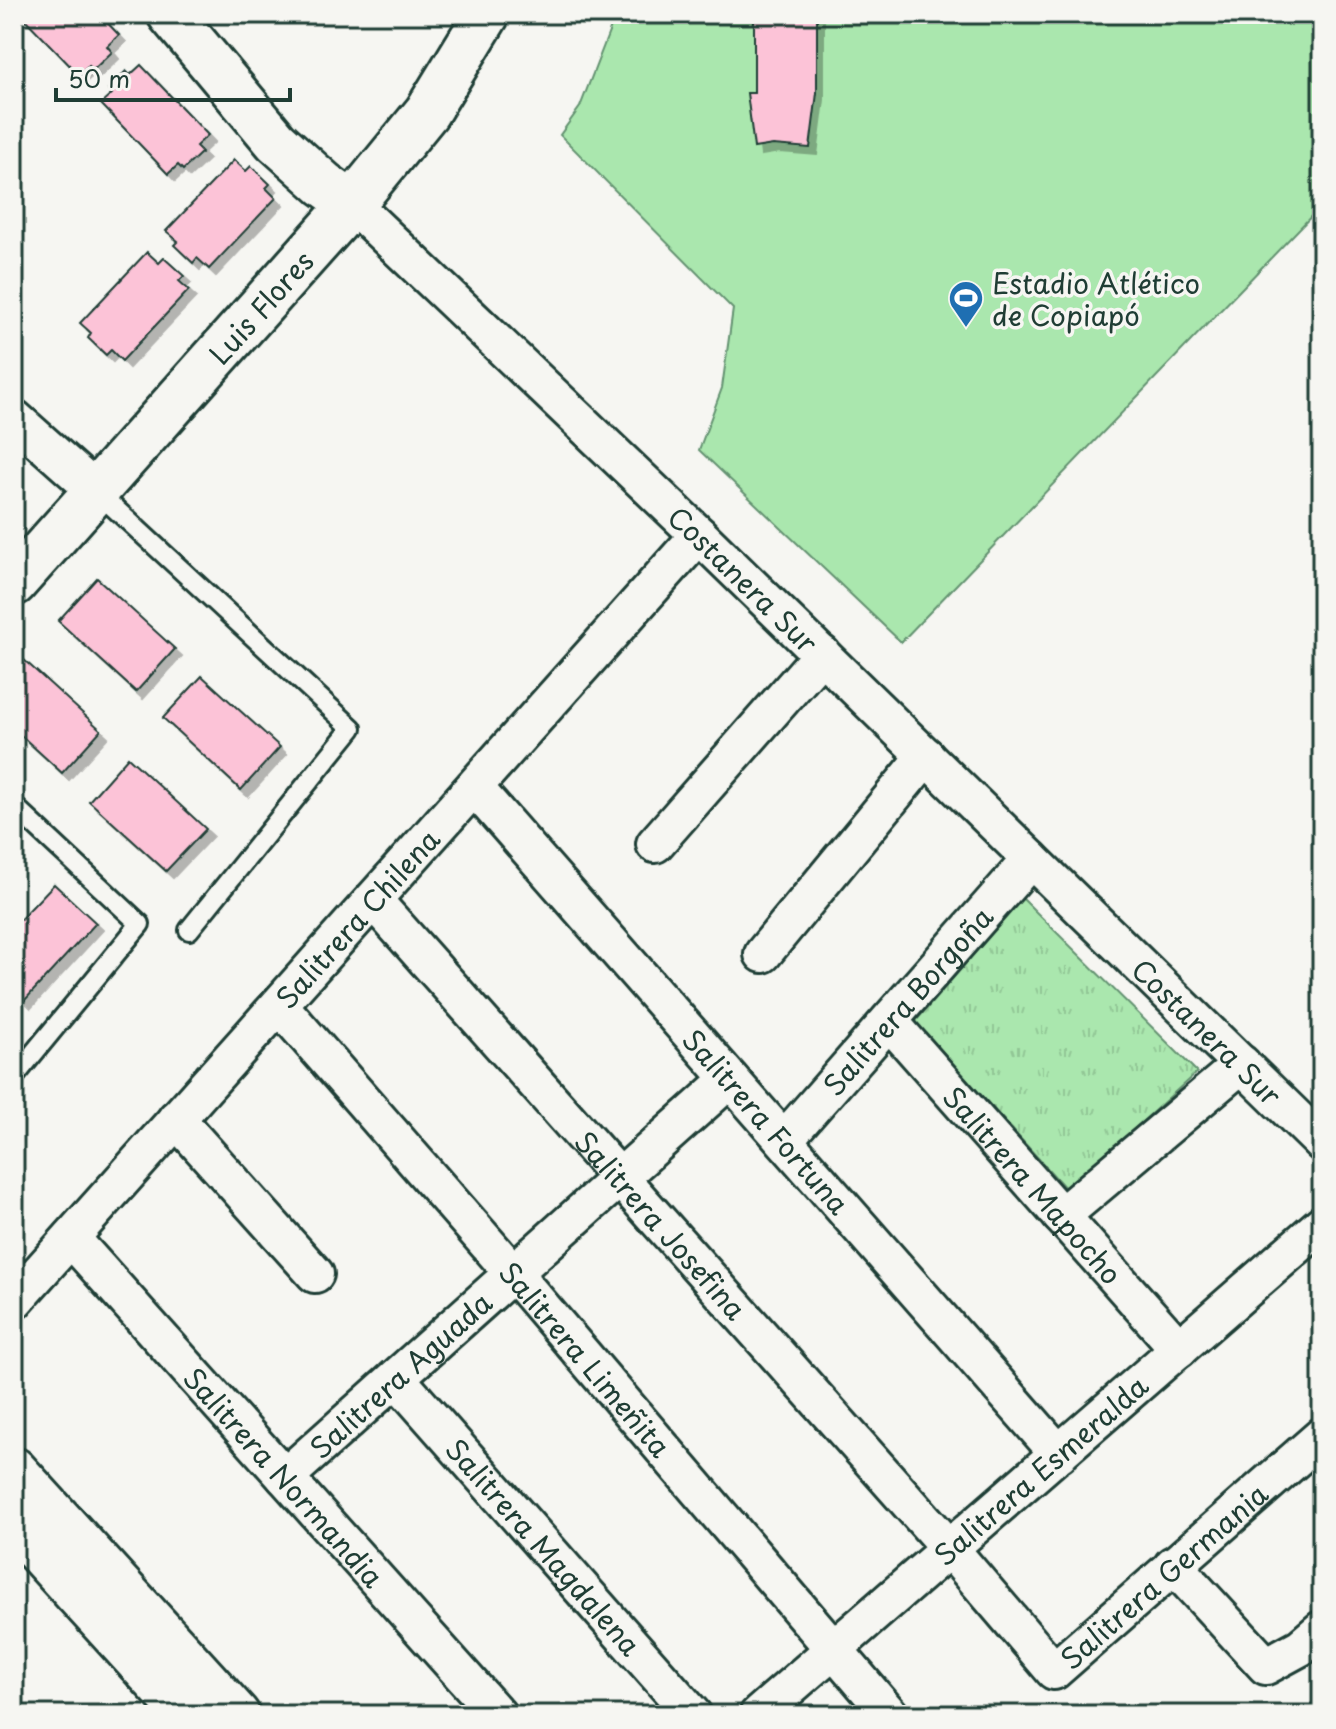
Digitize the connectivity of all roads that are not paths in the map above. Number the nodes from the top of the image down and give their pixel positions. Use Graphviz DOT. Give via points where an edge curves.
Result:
graph roads {
  1 [pos="170,14"];
  2 [pos="487,14"];
  3 [pos="352,204"];
  4 [pos="14,418"];
  5 [pos="96,491"];
  6 [pos="699,535"];
  7 [pos="14,583"];
  8 [pos="822,654"];
  9 [pos="926,756"];
  10 [pos="474,787"];
  11 [pos="14,806"];
  12 [pos="655,844"];
  13 [pos="1031,859"];
  14 [pos="373,900"];
  15 [pos="189,930"];
  16 [pos="763,954"];
  17 [pos="279,1005"];
  18 [pos="889,1021"];
  19 [pos="1242,1064"];
  20 [pos="14,1077"];
  21 [pos="730,1079"];
  22 [pos="176,1119"];
  23 [pos="784,1140"];
  24 [pos="1322,1143"];
  25 [pos="620,1177"];
  26 [pos="1061,1216"];
  27 [pos="1322,1224"];
  28 [pos="71,1238"];
  29 [pos="513,1273"];
  30 [pos="315,1274"];
  31 [pos="14,1301"];
  32 [pos="1179,1349"];
  33 [pos="396,1378"];
  34 [pos="1322,1436"];
  35 [pos="1059,1454"];
  36 [pos="14,1470"];
  37 [pos="285,1477"];
  38 [pos="14,1525"];
  39 [pos="950,1549"];
  40 [pos="1173,1565"];
  41 [pos="1322,1629"];
  42 [pos="833,1649"];
  43 [pos="187,1715"];
  44 [pos="237,1715"];
  45 [pos="498,1715"];
  46 [pos="693,1715"];
  47 [pos="758,1715"];
  48 [pos="890,1715"];
  1 -- 3 [label="street, Costanera Sur" via="276,141"];
  2 -- 3 [label="street, Luis Flores" via="427,112"];
  3 -- 5 [label="street, Luis Flores"];
  3 -- 6 [label="street, Costanera Sur"];
  4 -- 5 [label="street"];
  5 -- 7 [label="street, Luis Flores"];
  5 -- 15 [label="lane" via="352,728"];
  6 -- 8 [label="street, Costanera Sur"];
  6 -- 10 [label="street, Salitrera Chilena"];
  8 -- 9 [label="street, Costanera Sur"];
  8 -- 12 [label="street"];
  9 -- 13 [label="street, Costanera Sur"];
  9 -- 16 [label="street"];
  10 -- 14 [label="street, Salitrera Chilena"];
  10 -- 21 [label="street, Salitrera Fortuna"];
  11 -- 20 [label="lane" via="140,924"];
  13 -- 18 [label="street, Salitrera Borgoña"];
  13 -- 19 [label="street, Costanera Sur"];
  14 -- 17 [label="street, Salitrera Chilena"];
  14 -- 25 [label="street, Salitrera Josefina"];
  17 -- 22 [label="street, Salitrera Chilena"];
  17 -- 29 [label="street, Salitrera Limeñita"];
  18 -- 23 [label="street, Salitrera Borgoña"];
  18 -- 26 [label="street, Salitrera Mapocho"];
  19 -- 24 [label="street, Costanera Sur"];
  19 -- 26 [label="street"];
  21 -- 23 [label="street, Salitrera Fortuna"];
  21 -- 25 [label="street, Salitrera Aguada"];
  22 -- 28 [label="street, Salitrera Chilena"];
  22 -- 30 [label="street"];
  23 -- 35 [label="street, Salitrera Fortuna"];
  25 -- 29 [label="street, Salitrera Aguada"];
  25 -- 39 [label="street, Salitrera Josefina"];
  26 -- 32 [label="street, Salitrera Mapocho"];
  27 -- 32 [label="street, Salitrera Esmeralda"];
  28 -- 31 [label="street, Salitrera Chilena"];
  28 -- 37 [label="street, Salitrera Normandia"];
  29 -- 33 [label="street, Salitrera Aguada"];
  29 -- 42 [label="street, Salitrera Limeñita"];
  32 -- 35 [label="street, Salitrera Esmeralda"];
  33 -- 37 [label="street, Salitrera Aguada"];
  33 -- 46 [label="street, Salitrera Magdalena"];
  34 -- 40 [label="street, Salitrera Germania"];
  35 -- 39 [label="street, Salitrera Esmeralda"];
  36 -- 44 [label="street"];
  37 -- 45 [label="street, Salitrera Normandia"];
  38 -- 43 [label="street"];
  39 -- 40 [label="street, Salitrera Germania" via="1054,1671"];
  39 -- 42 [label="street, Salitrera Esmeralda"];
  40 -- 41 [label="street" via="1266,1666"];
  42 -- 47 [label="street, Salitrera Esmeralda"];
  42 -- 48 [label="street, Salitrera Limeñita"];
}
